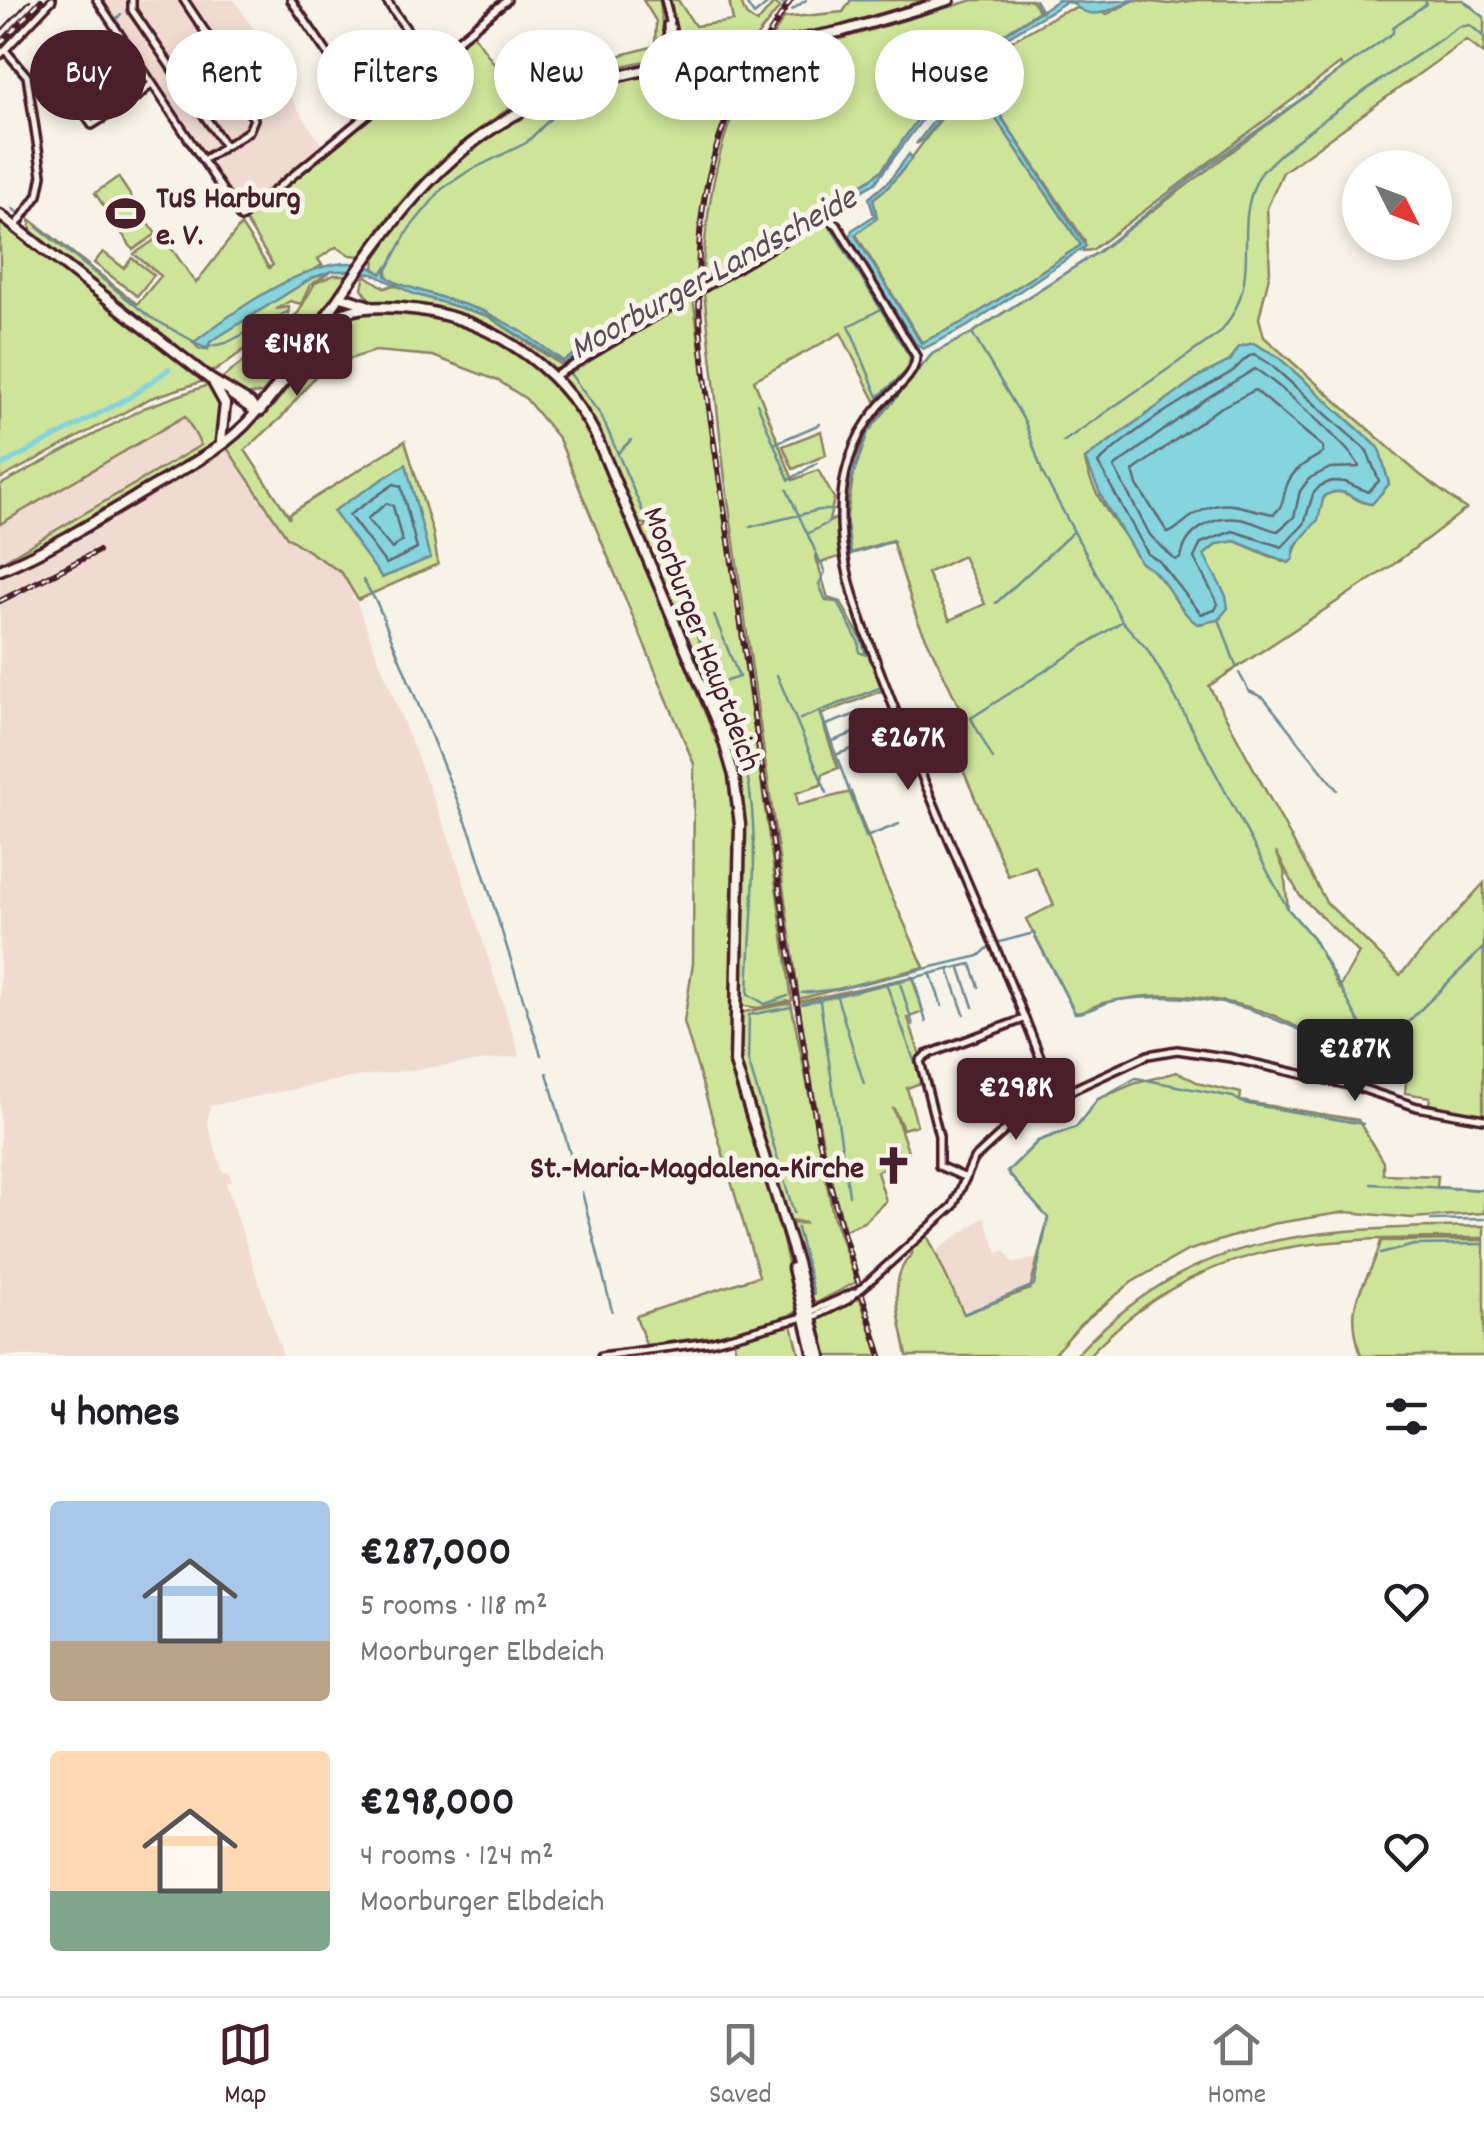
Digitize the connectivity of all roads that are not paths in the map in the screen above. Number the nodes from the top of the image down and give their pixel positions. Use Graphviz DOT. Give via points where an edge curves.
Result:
graph roads {
  1 [pos="52,0"];
  2 [pos="97,0"];
  3 [pos="132,0"];
  4 [pos="184,0"];
  5 [pos="291,0"];
  6 [pos="386,0"];
  7 [pos="490,0"];
  8 [pos="507,0"];
  9 [pos="666,0"];
  10 [pos="949,0"];
  11 [pos="497,8"];
  12 [pos="667,12"];
  13 [pos="407,30"];
  14 [pos="470,30"];
  15 [pos="668,30"];
  16 [pos="671,30"];
  17 [pos="845,30"];
  18 [pos="317,38"];
  19 [pos="2,53"];
  20 [pos="639,72"];
  21 [pos="152,83"];
  22 [pos="146,89"];
  23 [pos="359,120"];
  24 [pos="226,146"];
  25 [pos="202,161"];
  26 [pos="0,215"];
  27 [pos="16,226"];
  28 [pos="355,282"];
  29 [pos="342,297"];
  30 [pos="370,306"];
  31 [pos="356,308"];
  32 [pos="328,322"];
  33 [pos="553,377"];
  34 [pos="210,379"];
  35 [pos="274,390"];
  36 [pos="228,391"];
  37 [pos="243,398"];
  38 [pos="256,412"];
  39 [pos="219,445"];
  40 [pos="0,570"];
  41 [pos="1024,1020"];
  42 [pos="1056,1099"];
  43 [pos="1484,1118"];
  44 [pos="966,1178"];
  45 [pos="808,1316"];
  46 [pos="601,1356"];
  47 [pos="817,1356"];
  1 -- 19 [label="street"];
  2 -- 21 [label="street"];
  3 -- 24 [label="street" via="132,10"];
  4 -- 24 [label="street" via="254,119 249,131"];
  5 -- 18 [label="street"];
  6 -- 13 [label="street"];
  7 -- 11 [label="street"];
  8 -- 11 [label="street"];
  9 -- 12 [label="street"];
  10 -- 17 [label="main road, bridge"];
  11 -- 14 [label="street"];
  12 -- 15 [label="street"];
  12 -- 16 [label="street"];
  19 -- 27 [label="street" via="27,76 42,175 38,195"];
  20 -- 28 [label="main road" via="582,84 497,125 463,150 422,189"];
  21 -- 22 [label="street"];
  21 -- 25 [label="street"];
  23 -- 25 [label="street" via="240,218"];
  24 -- 25 [label="street"];
  26 -- 27 [label="main road"];
  27 -- 34 [label="main road"];
  28 -- 29 [label="main road"];
  28 -- 30 [label="main road"];
  29 -- 30 [label="main road, Moorburger Hauptdeich"];
  29 -- 31 [label="main road"];
  29 -- 32 [label="main road"];
  29 -- 35 [label="main road"];
  30 -- 31 [label="main road, Moorburger Hauptdeich"];
  30 -- 33 [label="main road, Moorburger Hauptdeich" via="464,321 511,344"];
  31 -- 32 [label="main road"];
  32 -- 38 [label="main road"];
  33 -- 41 [label="street" via="811,224 832,221 916,356 911,374 876,409 855,444 844,477 843,548 886,687"];
  33 -- 45 [label="main road, Moorburger Hauptdeich" via="596,436 732,764 740,825 735,1063"];
  34 -- 36 [label="main road"];
  34 -- 39 [label="main road" via="225,404"];
  35 -- 37 [label="main road"];
  35 -- 38 [label="main road"];
  36 -- 37 [label="main road"];
  36 -- 38 [label="main road"];
  37 -- 38 [label="main road"];
  38 -- 39 [label="main road"];
  39 -- 40 [label="main road" via="60,542"];
  41 -- 42 [label="street"];
  41 -- 44 [label="street" via="921,1058 939,1166"];
  42 -- 43 [label="street" via="1138,1058 1177,1050"];
  42 -- 44 [label="street" via="1001,1133 974,1159"];
  44 -- 45 [label="street" via="953,1206 860,1289"];
  45 -- 46 [label="street" via="710,1342"];
  45 -- 47 [label="main road, Moorburger Hauptdeich"];
}
